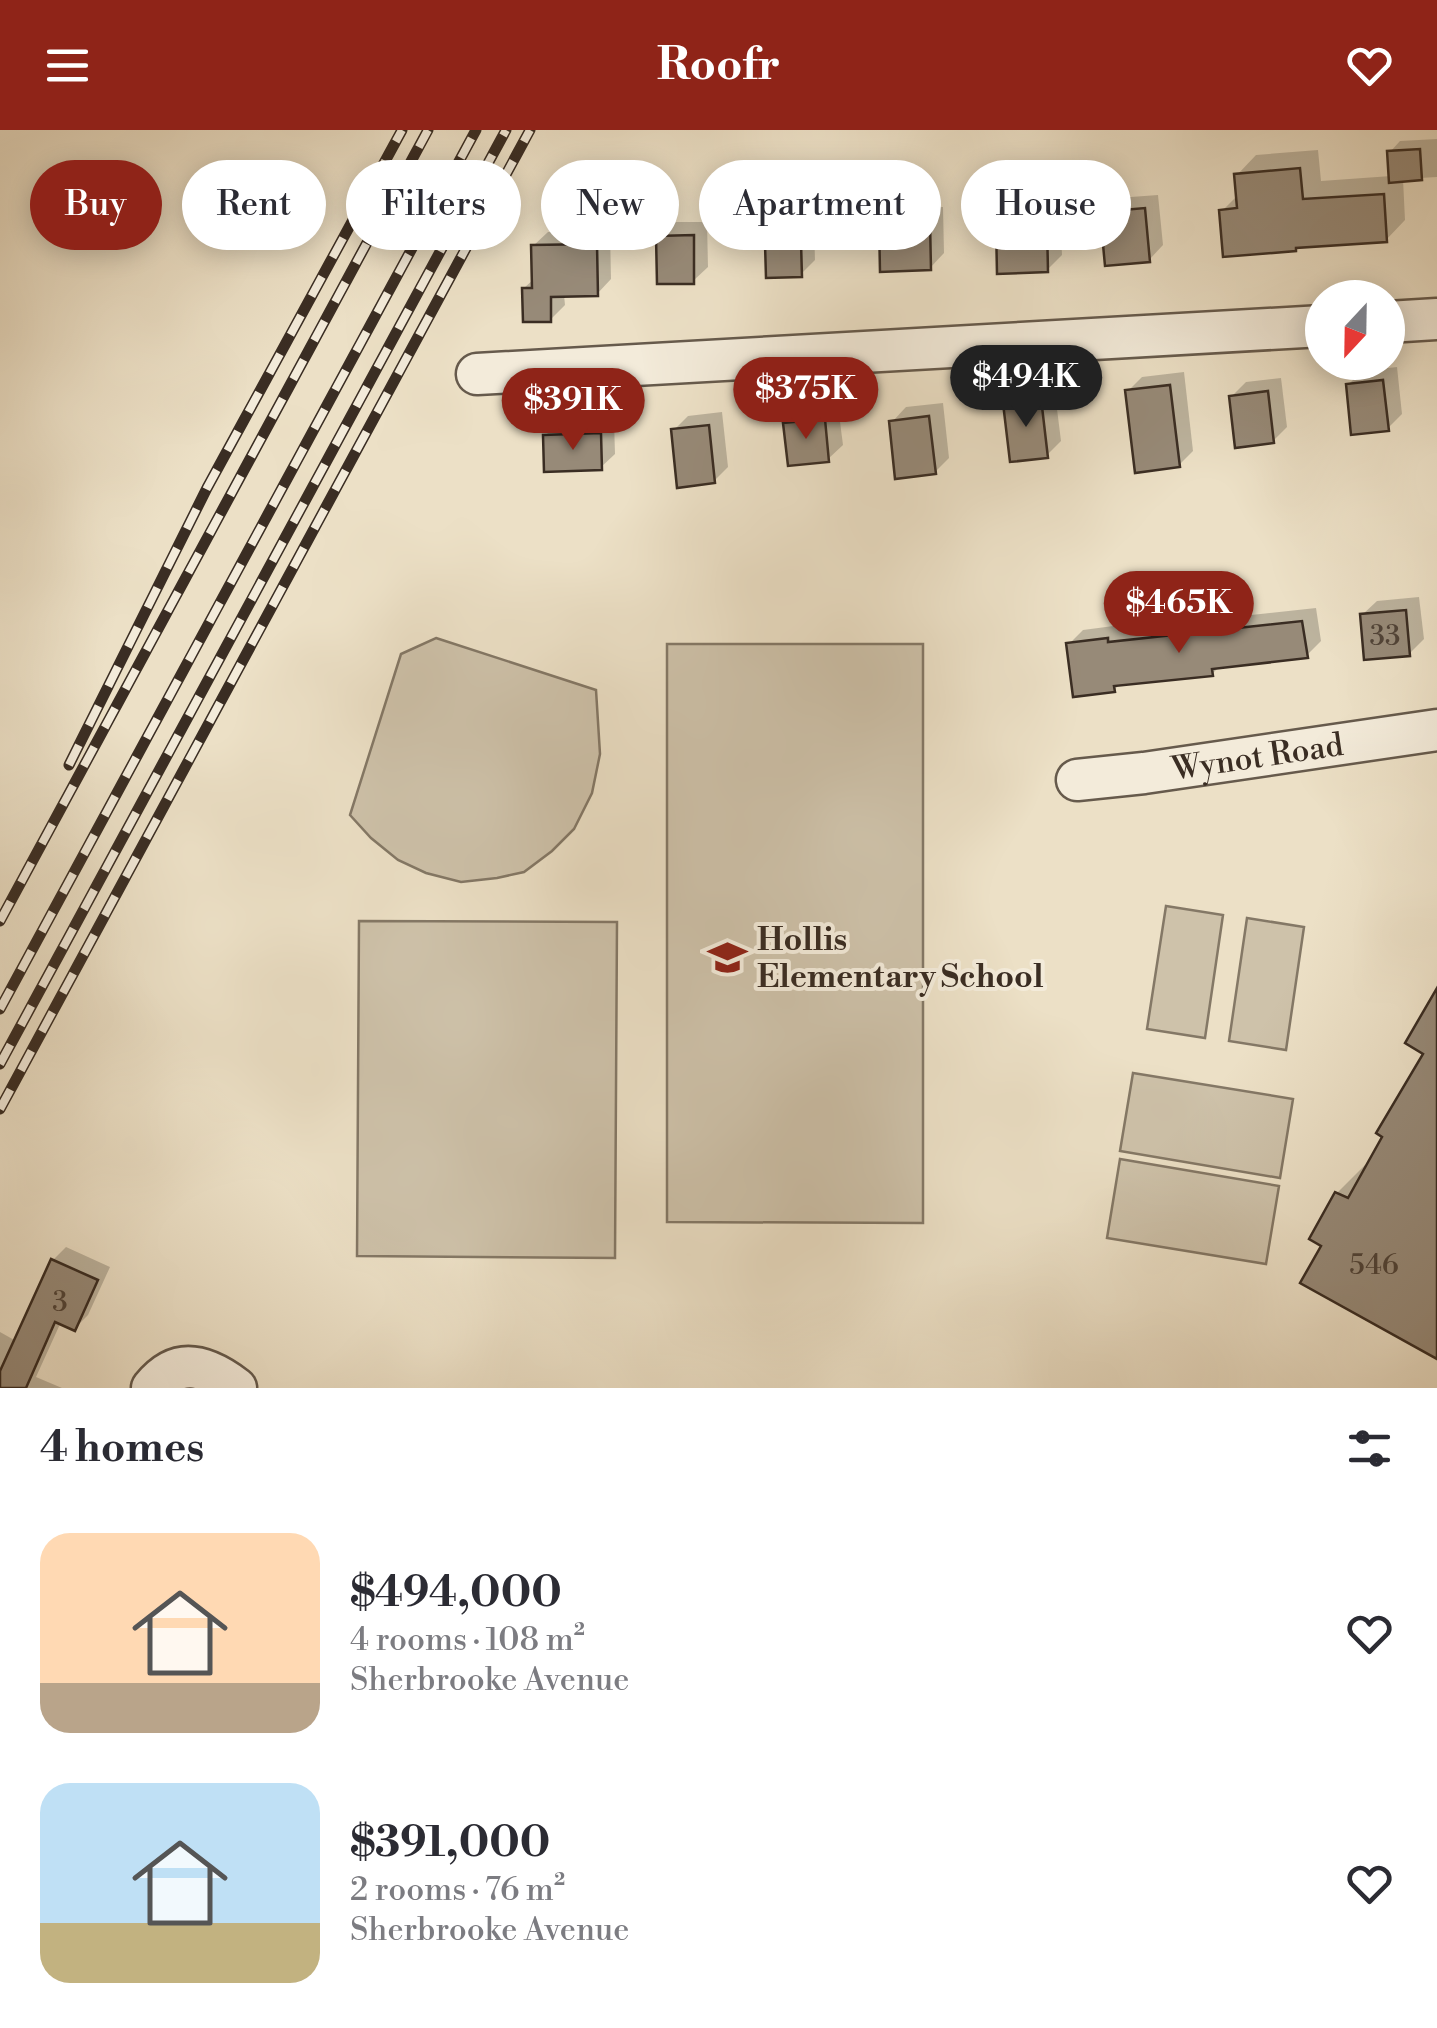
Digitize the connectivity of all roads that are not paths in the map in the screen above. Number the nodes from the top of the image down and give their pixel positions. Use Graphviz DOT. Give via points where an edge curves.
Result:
graph roads {
  1 [pos="1437,319"];
  2 [pos="1405,321"];
  3 [pos="1305,327"];
  4 [pos="477,374"];
  5 [pos="1437,730"];
  6 [pos="1077,780"];
  7 [pos="152,1388"];
  8 [pos="236,1388"];
  1 -- 2 [label="street"];
  3 -- 4 [label="street"];
  5 -- 6 [label="street, Wynot Road"];
  7 -- 8 [label="street" via="162,1375 184,1366"];
}
